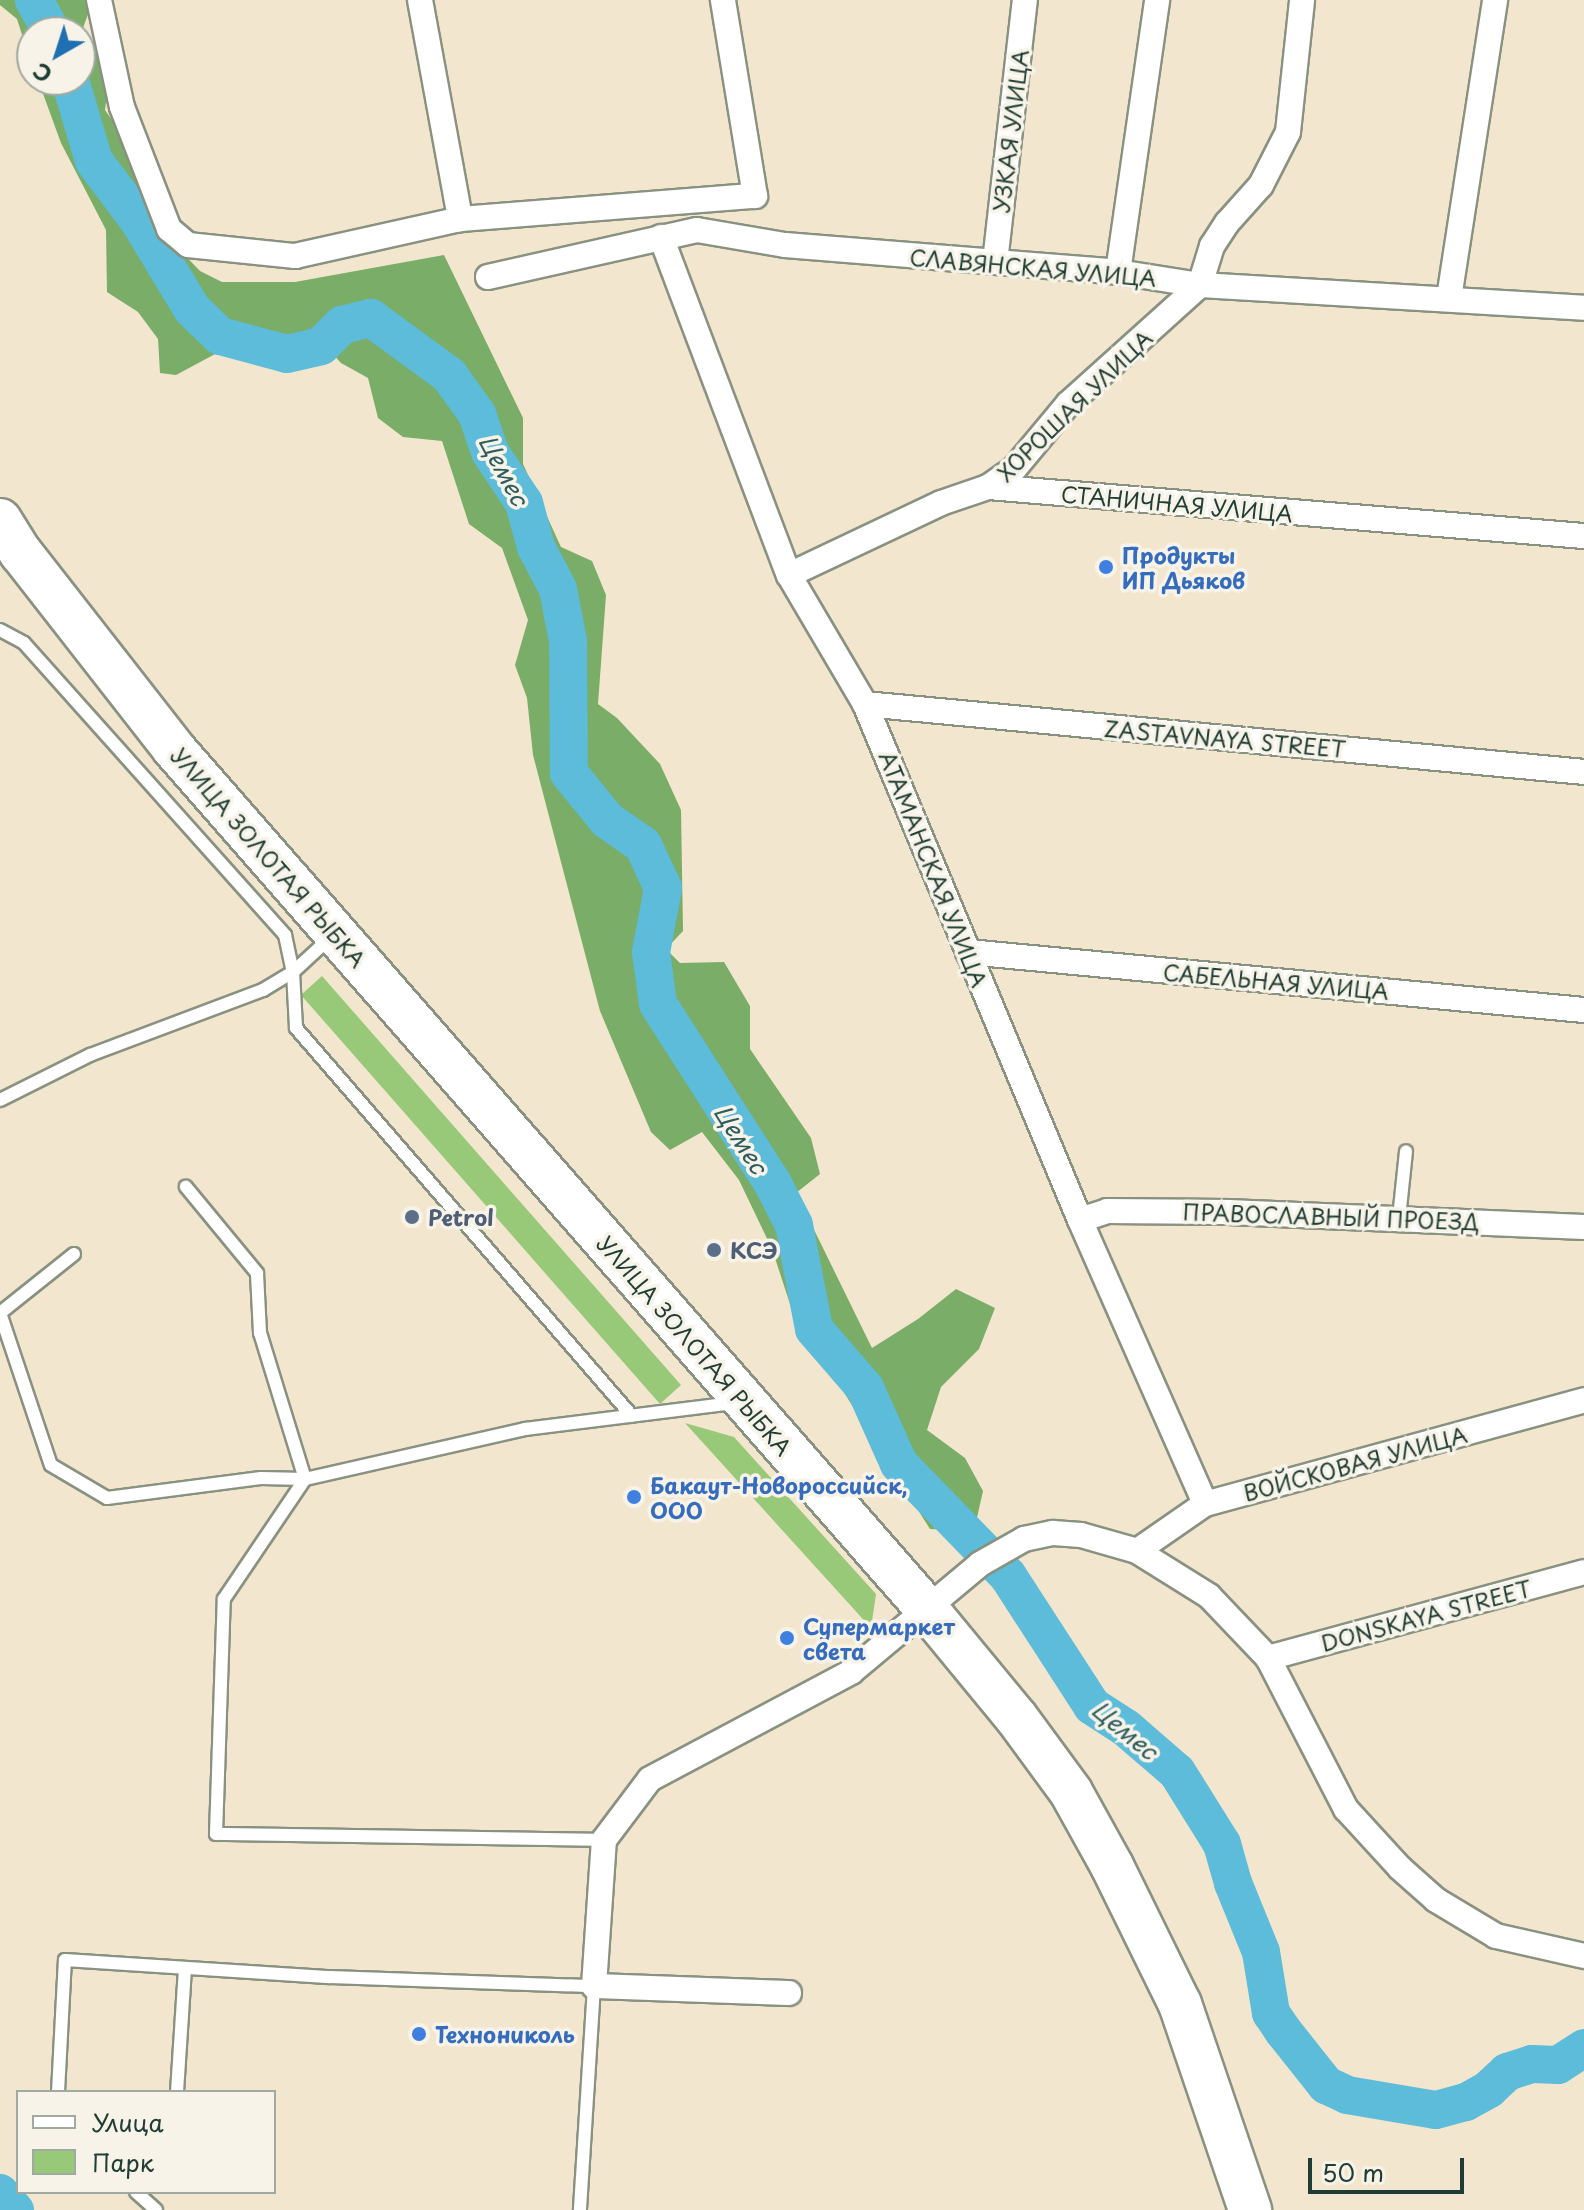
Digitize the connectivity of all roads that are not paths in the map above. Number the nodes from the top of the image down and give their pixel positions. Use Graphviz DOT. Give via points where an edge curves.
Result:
graph roads {
  1 [pos="99,0"];
  2 [pos="420,0"];
  3 [pos="723,0"];
  4 [pos="1025,0"];
  5 [pos="1157,0"];
  6 [pos="1302,0"];
  7 [pos="1495,0"];
  8 [pos="460,219"];
  9 [pos="661,237"];
  10 [pos="995,262"];
  11 [pos="1118,272"];
  12 [pos="488,277"];
  13 [pos="1200,285"];
  14 [pos="1449,298"];
  15 [pos="1584,308"];
  16 [pos="988,487"];
  17 [pos="1584,536"];
  18 [pos="7,547"];
  19 [pos="789,575"];
  20 [pos="0,630"];
  21 [pos="865,704"];
  22 [pos="1584,772"];
  23 [pos="335,933"];
  24 [pos="968,952"];
  25 [pos="293,972"];
  26 [pos="1584,1010"];
  27 [pos="0,1100"];
  28 [pos="1406,1151"];
  29 [pos="186,1187"];
  30 [pos="1399,1218"];
  31 [pos="1080,1220"];
  32 [pos="1584,1227"];
  33 [pos="74,1254"];
  34 [pos="1584,1400"];
  35 [pos="746,1402"];
  36 [pos="632,1416"];
  37 [pos="305,1479"];
  38 [pos="1205,1504"];
  39 [pos="1137,1551"];
  40 [pos="1584,1572"];
  41 [pos="926,1608"];
  42 [pos="1268,1658"];
  43 [pos="604,1840"];
  44 [pos="1584,1956"];
  45 [pos="185,1968"];
  46 [pos="594,1986"];
  47 [pos="789,1993"];
  48 [pos="58,2090"];
  49 [pos="177,2090"];
  50 [pos="138,2194"];
  51 [pos="156,2210"];
  52 [pos="580,2210"];
  53 [pos="1250,2210"];
  1 -- 8 [label="street" via="122,107 169,229 188,245 295,256"];
  2 -- 8 [label="street"];
  3 -- 8 [label="street" via="755,196"];
  4 -- 10 [label="street, УЗКАЯ УЛИЦА"];
  5 -- 11 [label="street"];
  6 -- 13 [label="street" via="1288,132 1261,185 1212,246"];
  7 -- 14 [label="street"];
  9 -- 10 [label="street, СЛАВЯНСКАЯ УЛИЦА" via="697,230 785,245"];
  9 -- 12 [label="street, СЛАВЯНСКАЯ УЛИЦА"];
  9 -- 19 [label="street, АТАМАНСКАЯ УЛИЦА"];
  10 -- 11 [label="street, СЛАВЯНСКАЯ УЛИЦА"];
  11 -- 13 [label="street, СЛАВЯНСКАЯ УЛИЦА"];
  13 -- 14 [label="street, СЛАВЯНСКАЯ УЛИЦА"];
  13 -- 16 [label="street, ХОРОШАЯ УЛИЦА" via="1068,404 1014,469"];
  14 -- 15 [label="street, СЛАВЯНСКАЯ УЛИЦА"];
  16 -- 17 [label="street, СТАНИЧНАЯ УЛИЦА"];
  16 -- 19 [label="street, СТАНИЧНАЯ УЛИЦА" via="941,503"];
  18 -- 23 [label="highway, УЛИЦА ЗОЛОТАЯ РЫБКА"];
  19 -- 21 [label="street, АТАМАНСКАЯ УЛИЦА"];
  20 -- 25 [label="lane" via="24,643 285,935"];
  21 -- 22 [label="street, ZASTAVNAYA STREET"];
  21 -- 24 [label="street, АТАМАНСКАЯ УЛИЦА"];
  23 -- 25 [label="lane"];
  23 -- 35 [label="highway, УЛИЦА ЗОЛОТАЯ РЫБКА"];
  24 -- 26 [label="street, САБЕЛЬНАЯ УЛИЦА"];
  24 -- 31 [label="street, АТАМАНСКАЯ УЛИЦА"];
  25 -- 27 [label="lane" via="263,990 90,1055"];
  25 -- 36 [label="lane" via="296,1028"];
  28 -- 30 [label="lane"];
  29 -- 37 [label="lane" via="257,1273 260,1333"];
  30 -- 31 [label="street, ПРАВОСЛАВНЫЙ ПРОЕЗД" via="1107,1211"];
  30 -- 32 [label="street, ПРАВОСЛАВНЫЙ ПРОЕЗД"];
  31 -- 38 [label="street, АТАМАНСКАЯ УЛИЦА"];
  33 -- 37 [label="lane" via="0,1313 51,1465 107,1498 261,1478"];
  34 -- 38 [label="street, ВОЙСКОВАЯ УЛИЦА"];
  35 -- 36 [label="lane"];
  35 -- 41 [label="highway, УЛИЦА ЗОЛОТАЯ РЫБКА"];
  36 -- 37 [label="lane" via="525,1429"];
  37 -- 43 [label="lane" via="224,1599 216,1834"];
  38 -- 39 [label="street, ВОЙСКОВАЯ УЛИЦА"];
  39 -- 41 [label="street" via="1081,1535 1024,1539 980,1564"];
  39 -- 42 [label="street" via="1209,1596"];
  40 -- 42 [label="street, DONSKAYA STREET"];
  41 -- 43 [label="street" via="851,1672 650,1779"];
  41 -- 53 [label="highway, УЛИЦА ЗОЛОТАЯ РЫБКА" via="1071,1792 1112,1866 1180,2004"];
  42 -- 44 [label="street" via="1346,1809 1400,1868 1436,1900 1496,1936"];
  43 -- 46 [label="street"];
  45 -- 46 [label="lane"];
  45 -- 48 [label="lane" via="65,1960"];
  45 -- 49 [label="lane"];
  46 -- 47 [label="street"];
  46 -- 52 [label="lane"];
  50 -- 51 [label="lane"];
}
